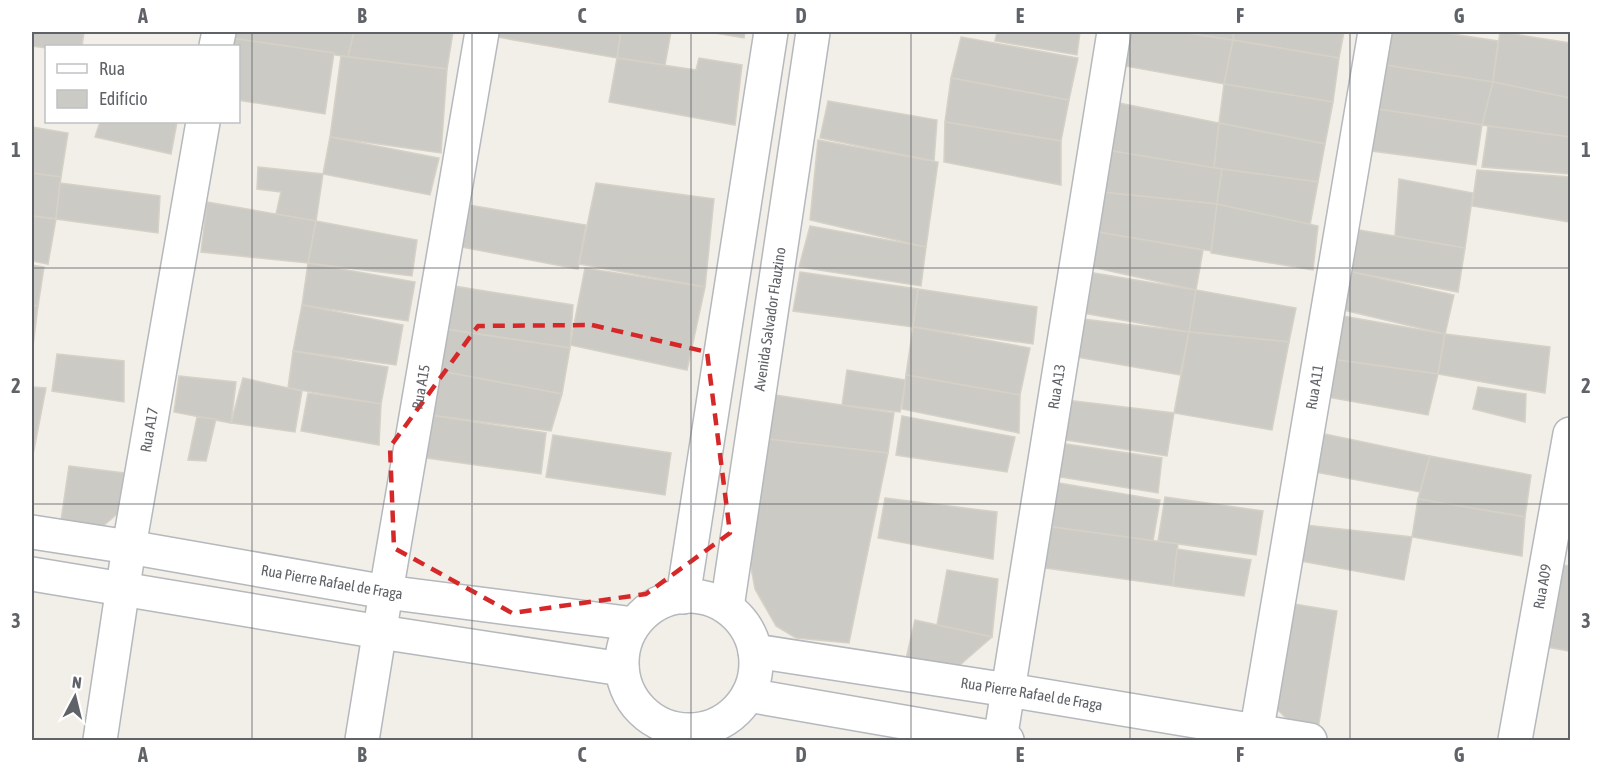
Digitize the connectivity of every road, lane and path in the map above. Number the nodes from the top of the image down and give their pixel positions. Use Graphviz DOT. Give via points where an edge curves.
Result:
graph roads {
  1 [pos="482,32"];
  2 [pos="771,32"];
  3 [pos="813,32"];
  4 [pos="1114,32"];
  5 [pos="1375,32"];
  6 [pos="203,123"];
  7 [pos="1570,434"];
  8 [pos="32,532"];
  9 [pos="129,547"];
  10 [pos="32,574"];
  11 [pos="124,589"];
  12 [pos="386,592"];
  13 [pos="683,597"];
  14 [pos="727,607"];
  15 [pos="634,624"];
  16 [pos="380,632"];
  17 [pos="755,651"];
  18 [pos="622,669"];
  19 [pos="1008,690"];
  20 [pos="748,695"];
  21 [pos="656,731"];
  22 [pos="710,733"];
  23 [pos="1255,736"];
  24 [pos="1002,740"];
  25 [pos="100,741"];
  26 [pos="362,741"];
  27 [pos="1310,741"];
  28 [pos="1515,741"];
  1 -- 12 [label="street, Rua A15"];
  2 -- 13 [label="street"];
  3 -- 14 [label="street, Avenida Salvador Flauzino"];
  4 -- 19 [label="street, Rua A13"];
  5 -- 23 [label="street, Rua A11"];
  6 -- 9 [label="street, Rua A17"];
  7 -- 28 [label="street, Rua A09"];
  8 -- 9 [label="street, Rua Pierre Rafael de Fraga"];
  9 -- 11 [label="street, Rua A17"];
  9 -- 12 [label="street, Rua Pierre Rafael de Fraga"];
  10 -- 11 [label="street"];
  11 -- 16 [label="street"];
  11 -- 25 [label="street, Rua A17"];
  12 -- 15 [label="street, Rua Pierre Rafael de Fraga"];
  12 -- 16 [label="street, Rua A15"];
  13 -- 14 [label="street" via="698,597"];
  13 -- 15 [label="street" via="656,606"];
  14 -- 17 [label="street" via="745,626"];
  15 -- 18 [label="street"];
  16 -- 18 [label="street"];
  16 -- 26 [label="street, Rua A15"];
  17 -- 19 [label="street, Rua Pierre Rafael de Fraga"];
  17 -- 20 [label="street" via="755,673"];
  18 -- 21 [label="street" via="633,700"];
  19 -- 23 [label="street, Rua Pierre Rafael de Fraga"];
  19 -- 24 [label="street, Rua A13"];
  20 -- 22 [label="street"];
  20 -- 24 [label="street"];
  21 -- 22 [label="street" via="675,728"];
  23 -- 27 [label="street, Rua Pierre Rafael de Fraga"];
}
